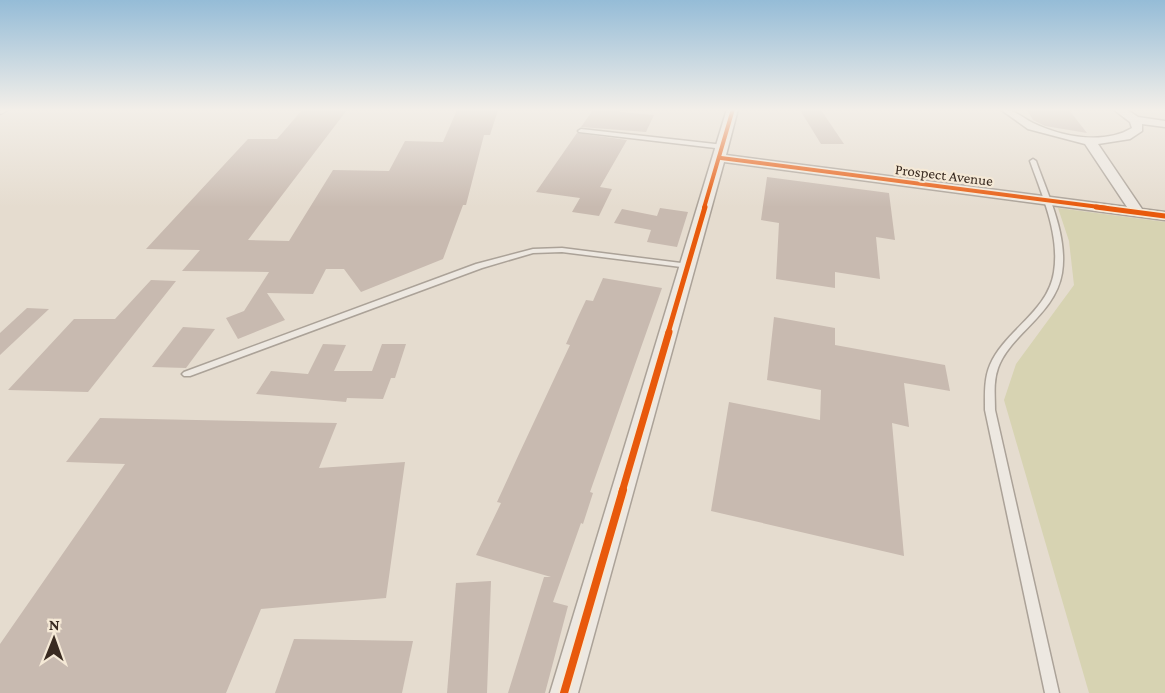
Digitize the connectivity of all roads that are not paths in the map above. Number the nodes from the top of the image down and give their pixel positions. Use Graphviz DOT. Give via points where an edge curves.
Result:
graph roads {
  1 [pos="651,141"];
  2 [pos="725,141"];
  3 [pos="1090,141"];
  4 [pos="722,153"];
  5 [pos="1033,161"];
  6 [pos="1046,200"];
  7 [pos="1138,213"];
  8 [pos="1165,216"];
  9 [pos="689,266"];
  10 [pos="187,374"];
  11 [pos="564,693"];
  12 [pos="1052,693"];
  1 -- 4 [label="lane"];
  2 -- 4 [label="street"];
  3 -- 7 [label="street"];
  4 -- 6 [label="street, Prospect Avenue"];
  4 -- 9 [label="street"];
  5 -- 6 [label="lane"];
  6 -- 7 [label="street, Prospect Avenue"];
  6 -- 12 [label="lane" via="1056,238 1058,274 1044,302 996,361 989,384 990,410"];
  7 -- 8 [label="street, Prospect Avenue"];
  9 -- 10 [label="lane" via="561,250 533,251 479,266"];
  9 -- 11 [label="street"];
}
